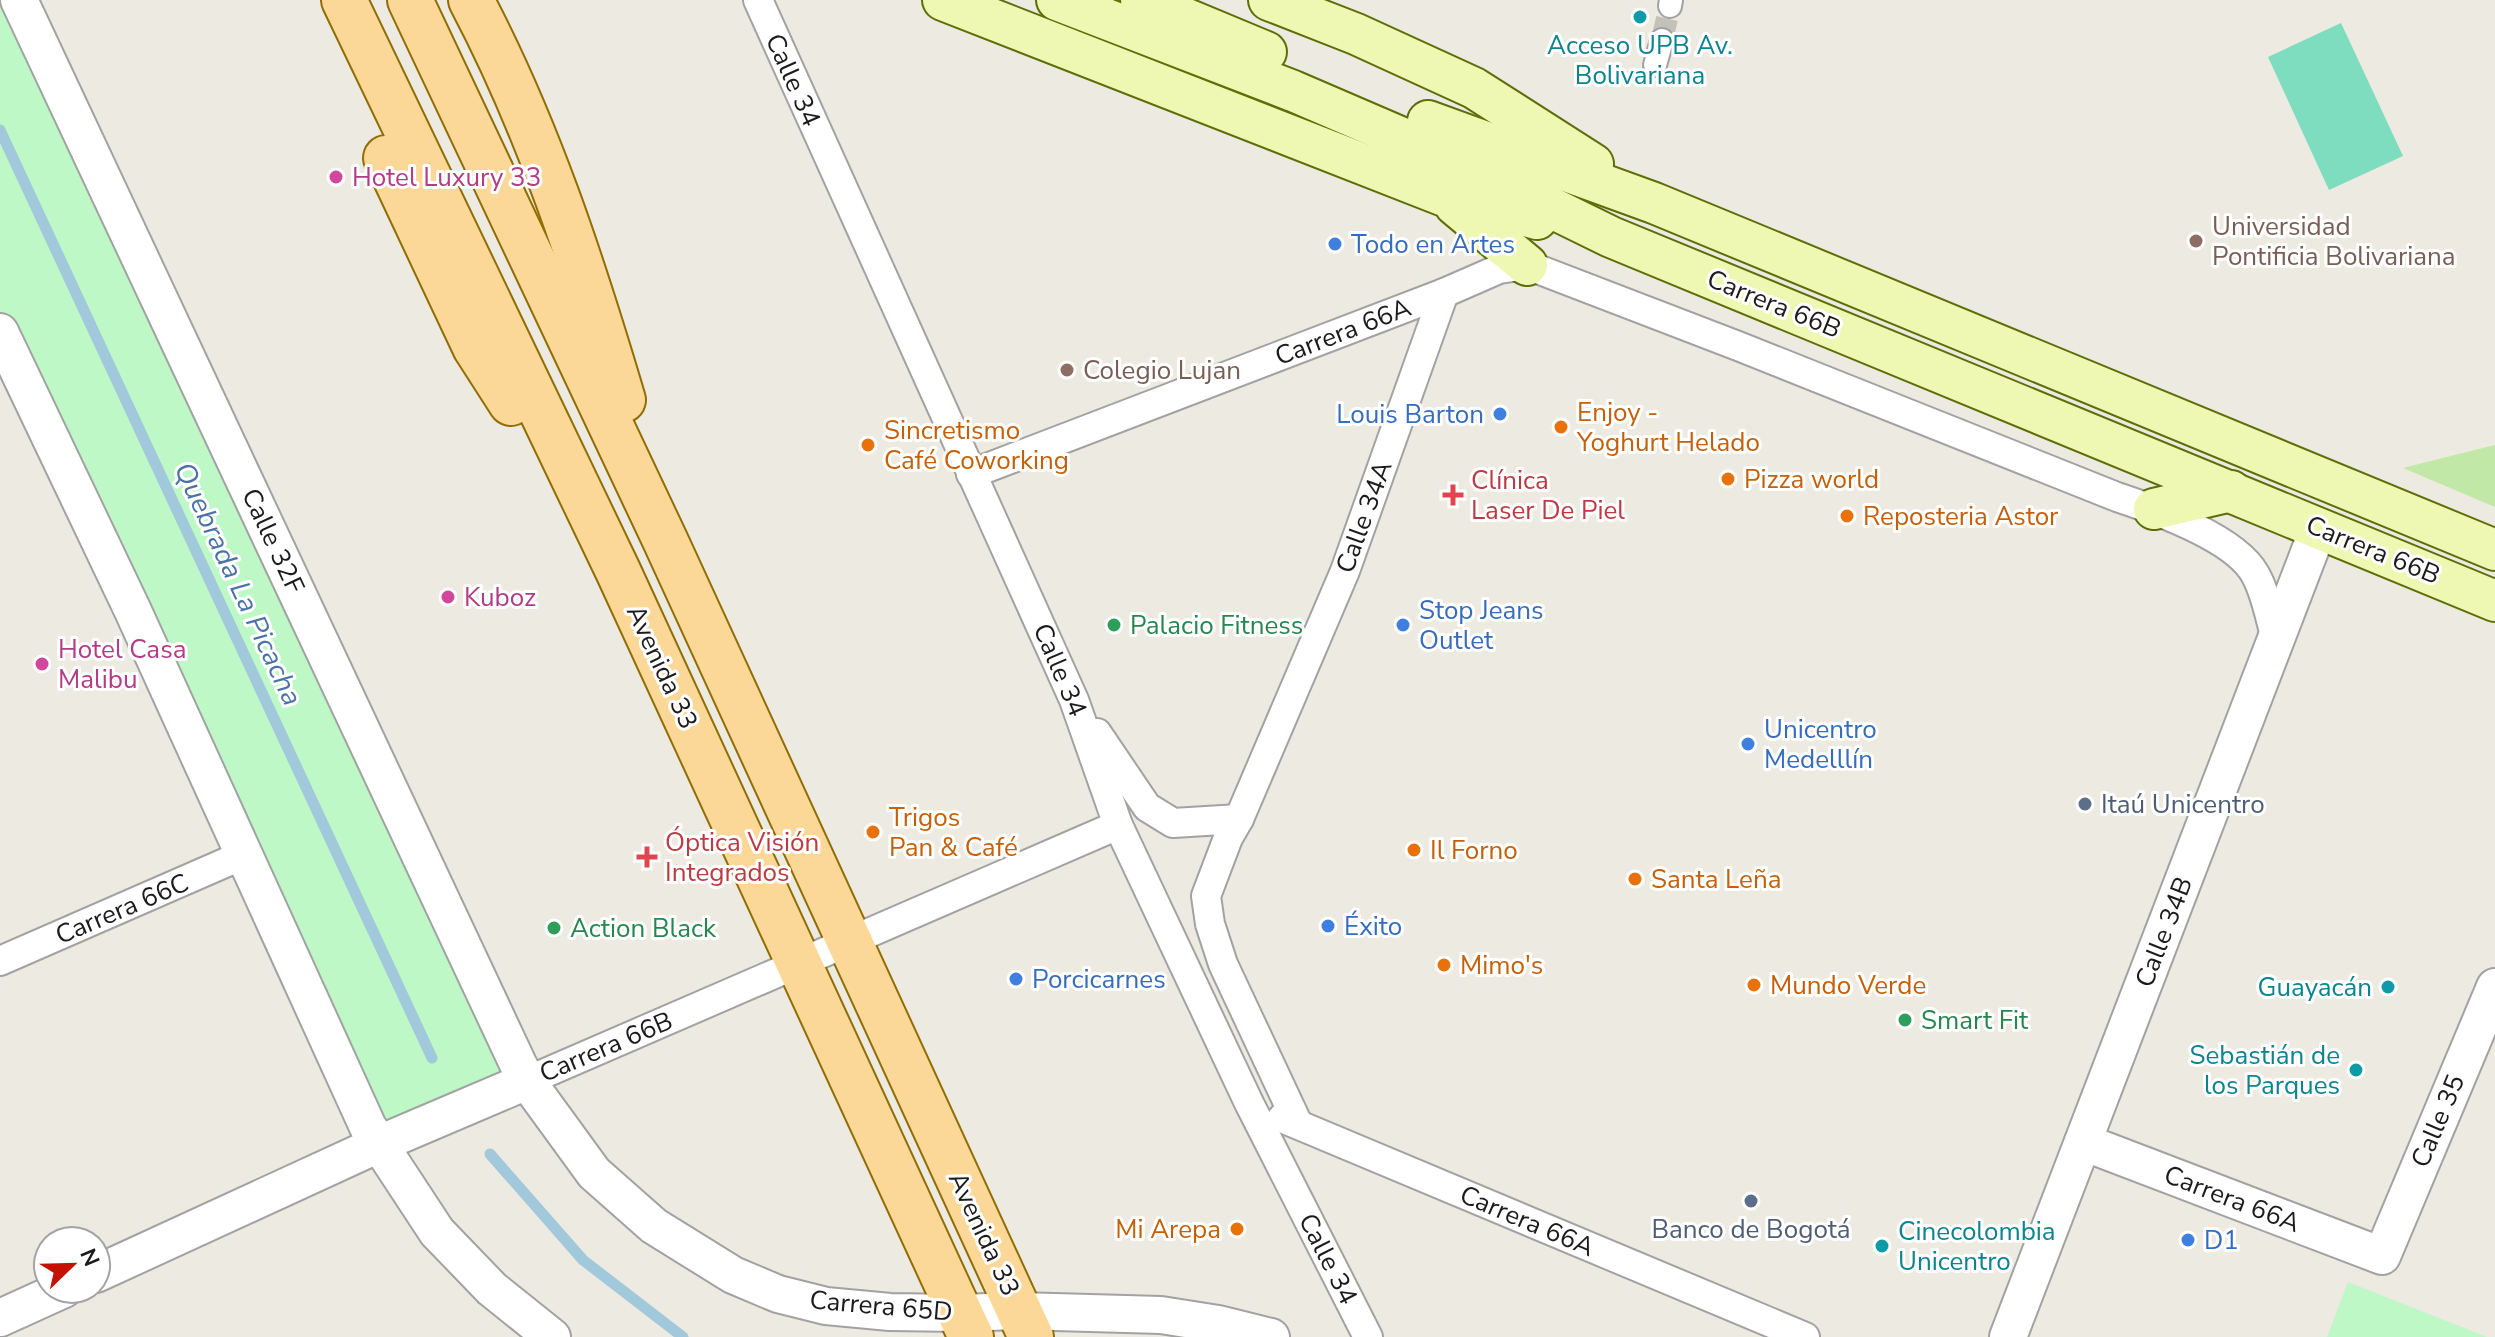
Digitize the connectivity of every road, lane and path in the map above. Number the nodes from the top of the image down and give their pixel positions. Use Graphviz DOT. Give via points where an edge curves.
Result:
graph roads {
  1 [pos="19,0"];
  2 [pos="312,0"];
  3 [pos="344,0"];
  4 [pos="410,0"];
  5 [pos="471,0"];
  6 [pos="758,0"];
  7 [pos="943,0"];
  8 [pos="1057,0"];
  9 [pos="1141,0"];
  10 [pos="1269,0"];
  11 [pos="1662,40"];
  12 [pos="1655,65"];
  13 [pos="1295,78"];
  14 [pos="1442,195"];
  15 [pos="1654,203"];
  16 [pos="1611,237"];
  17 [pos="1527,265"];
  18 [pos="1444,293"];
  19 [pos="0,332"];
  20 [pos="971,474"];
  21 [pos="2231,491"];
  22 [pos="2154,509"];
  23 [pos="2319,527"];
  24 [pos="665,540"];
  25 [pos="2495,550"];
  26 [pos="618,571"];
  27 [pos="2495,601"];
  28 [pos="2276,639"];
  29 [pos="1074,700"];
  30 [pos="1239,819"];
  31 [pos="1118,825"];
  32 [pos="243,855"];
  33 [pos="850,942"];
  34 [pos="0,961"];
  35 [pos="798,964"];
  36 [pos="2495,987"];
  37 [pos="514,1087"];
  38 [pos="1249,1103"];
  39 [pos="1298,1124"];
  40 [pos="392,1139"];
  41 [pos="2083,1142"];
  42 [pos="2382,1256"];
  43 [pos="112,1267"];
  44 [pos="32,1304"];
  45 [pos="0,1318"];
  46 [pos="1025,1324"];
  47 [pos="965,1325"];
  48 [pos="552,1337"];
  49 [pos="1271,1337"];
  50 [pos="1368,1337"];
  51 [pos="1805,1337"];
  52 [pos="2008,1337"];
  1 -- 37 [label="street, Calle 32F"];
  2 -- 26 [label="main road" via="475,347"];
  3 -- 26 [label="main road, Avenida 33"];
  4 -- 24 [label="main road, Avenida 33"];
  5 -- 24 [label="main road" via="518,95 560,202"];
  6 -- 20 [label="street, Calle 34"];
  7 -- 14 [label="main road"];
  8 -- 13 [label="main road, Carrera 66B"];
  9 -- 13 [label="main road, Carrera 66B"];
  10 -- 15 [label="main road" via="1474,88"];
  11 -- 12 [label="street"];
  13 -- 15 [label="main road, Carrera 66B"];
  13 -- 16 [label="main road, Carrera 66B"];
  14 -- 16 [label="main road"];
  14 -- 17 [label="main road"];
  15 -- 25 [label="main road, Carrera 66B"];
  16 -- 21 [label="main road, Carrera 66B"];
  17 -- 18 [label="street" via="1499,269"];
  17 -- 22 [label="street, Carrera 66B"];
  18 -- 20 [label="street, Carrera 66A"];
  18 -- 30 [label="street, Calle 34A" via="1345,571"];
  19 -- 32 [label="street"];
  20 -- 29 [label="street, Calle 34"];
  21 -- 22 [label="main road"];
  21 -- 23 [label="main road, Carrera 66B"];
  22 -- 28 [label="street, Carrera 66B" via="2243,558 2256,575"];
  23 -- 27 [label="main road, Carrera 66B"];
  23 -- 28 [label="street, Calle 34B"];
  24 -- 33 [label="main road, Avenida 33"];
  26 -- 35 [label="main road, Avenida 33"];
  28 -- 41 [label="street, Calle 34B"];
  29 -- 30 [label="street" via="1147,807 1173,823"];
  29 -- 31 [label="street, Calle 34"];
  30 -- 39 [label="street, Calle 34A" via="1206,896 1210,924 1223,964"];
  31 -- 33 [label="street, Carrera 66B"];
  31 -- 38 [label="street, Calle 34"];
  32 -- 34 [label="street, Carrera 66C"];
  32 -- 40 [label="street" via="368,1127"];
  33 -- 35 [label="street, Carrera 66B"];
  33 -- 46 [label="main road, Avenida 33"];
  35 -- 37 [label="street, Carrera 66B"];
  35 -- 47 [label="main road, Avenida 33"];
  36 -- 42 [label="street, Calle 35"];
  37 -- 40 [label="street, Carrera 66B"];
  37 -- 47 [label="street, Carrera 65D" via="594,1173 654,1226 733,1275 826,1306"];
  38 -- 39 [label="street, Carrera 66A"];
  38 -- 50 [label="street, Calle 34"];
  39 -- 51 [label="street, Carrera 66A"];
  40 -- 43 [label="street, Carrera 66B"];
  40 -- 48 [label="street" via="437,1232 492,1289"];
  41 -- 42 [label="street, Carrera 66A"];
  41 -- 52 [label="street, Calle 34B"];
  44 -- 45 [label="street"];
  46 -- 47 [label="street, Carrera 65D"];
  46 -- 49 [label="street, Carrera 65D" via="1161,1315"];
}
